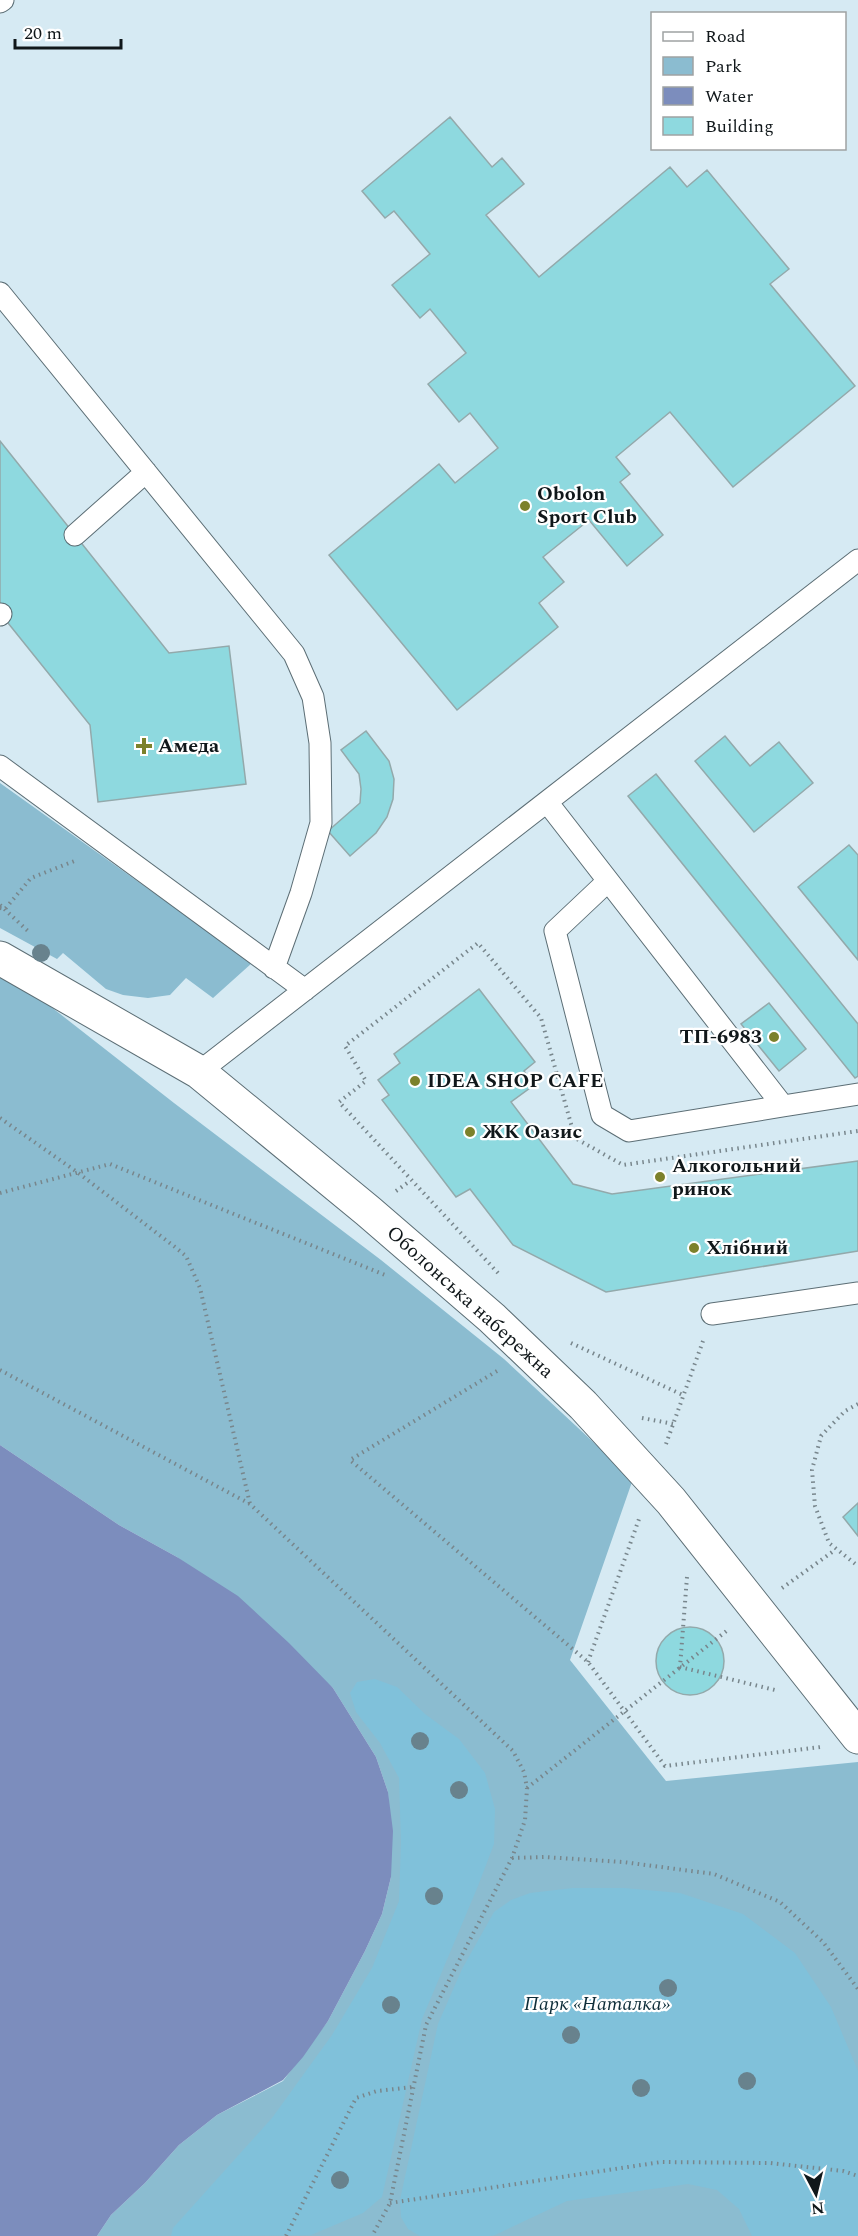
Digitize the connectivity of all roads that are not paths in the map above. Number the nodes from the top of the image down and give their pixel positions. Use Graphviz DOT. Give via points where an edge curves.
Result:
graph roads {
  1 [pos="0,293"];
  2 [pos="146,472"];
  3 [pos="75,535"];
  4 [pos="858,560"];
  5 [pos="0,766"];
  6 [pos="548,802"];
  7 [pos="608,881"];
  8 [pos="0,958"];
  9 [pos="274,968"];
  10 [pos="305,990"];
  11 [pos="200,1072"];
  12 [pos="858,1094"];
  13 [pos="783,1106"];
  14 [pos="858,1293"];
  15 [pos="712,1314"];
  16 [pos="858,1737"];
  1 -- 2 [label="lane"];
  2 -- 3 [label="lane"];
  2 -- 9 [label="lane" via="294,654 313,697 320,743 321,823"];
  4 -- 6 [label="lane"];
  5 -- 9 [label="lane"];
  6 -- 7 [label="lane"];
  6 -- 10 [label="lane"];
  7 -- 13 [label="lane"];
  7 -- 13 [label="lane" via="555,931 602,1115 629,1131"];
  8 -- 11 [label="street, Оболонська набережна"];
  9 -- 10 [label="lane"];
  10 -- 11 [label="lane"];
  11 -- 16 [label="street, Оболонська набережна" via="368,1211 583,1405 691,1524"];
  12 -- 13 [label="lane"];
  14 -- 15 [label="lane"];
}
